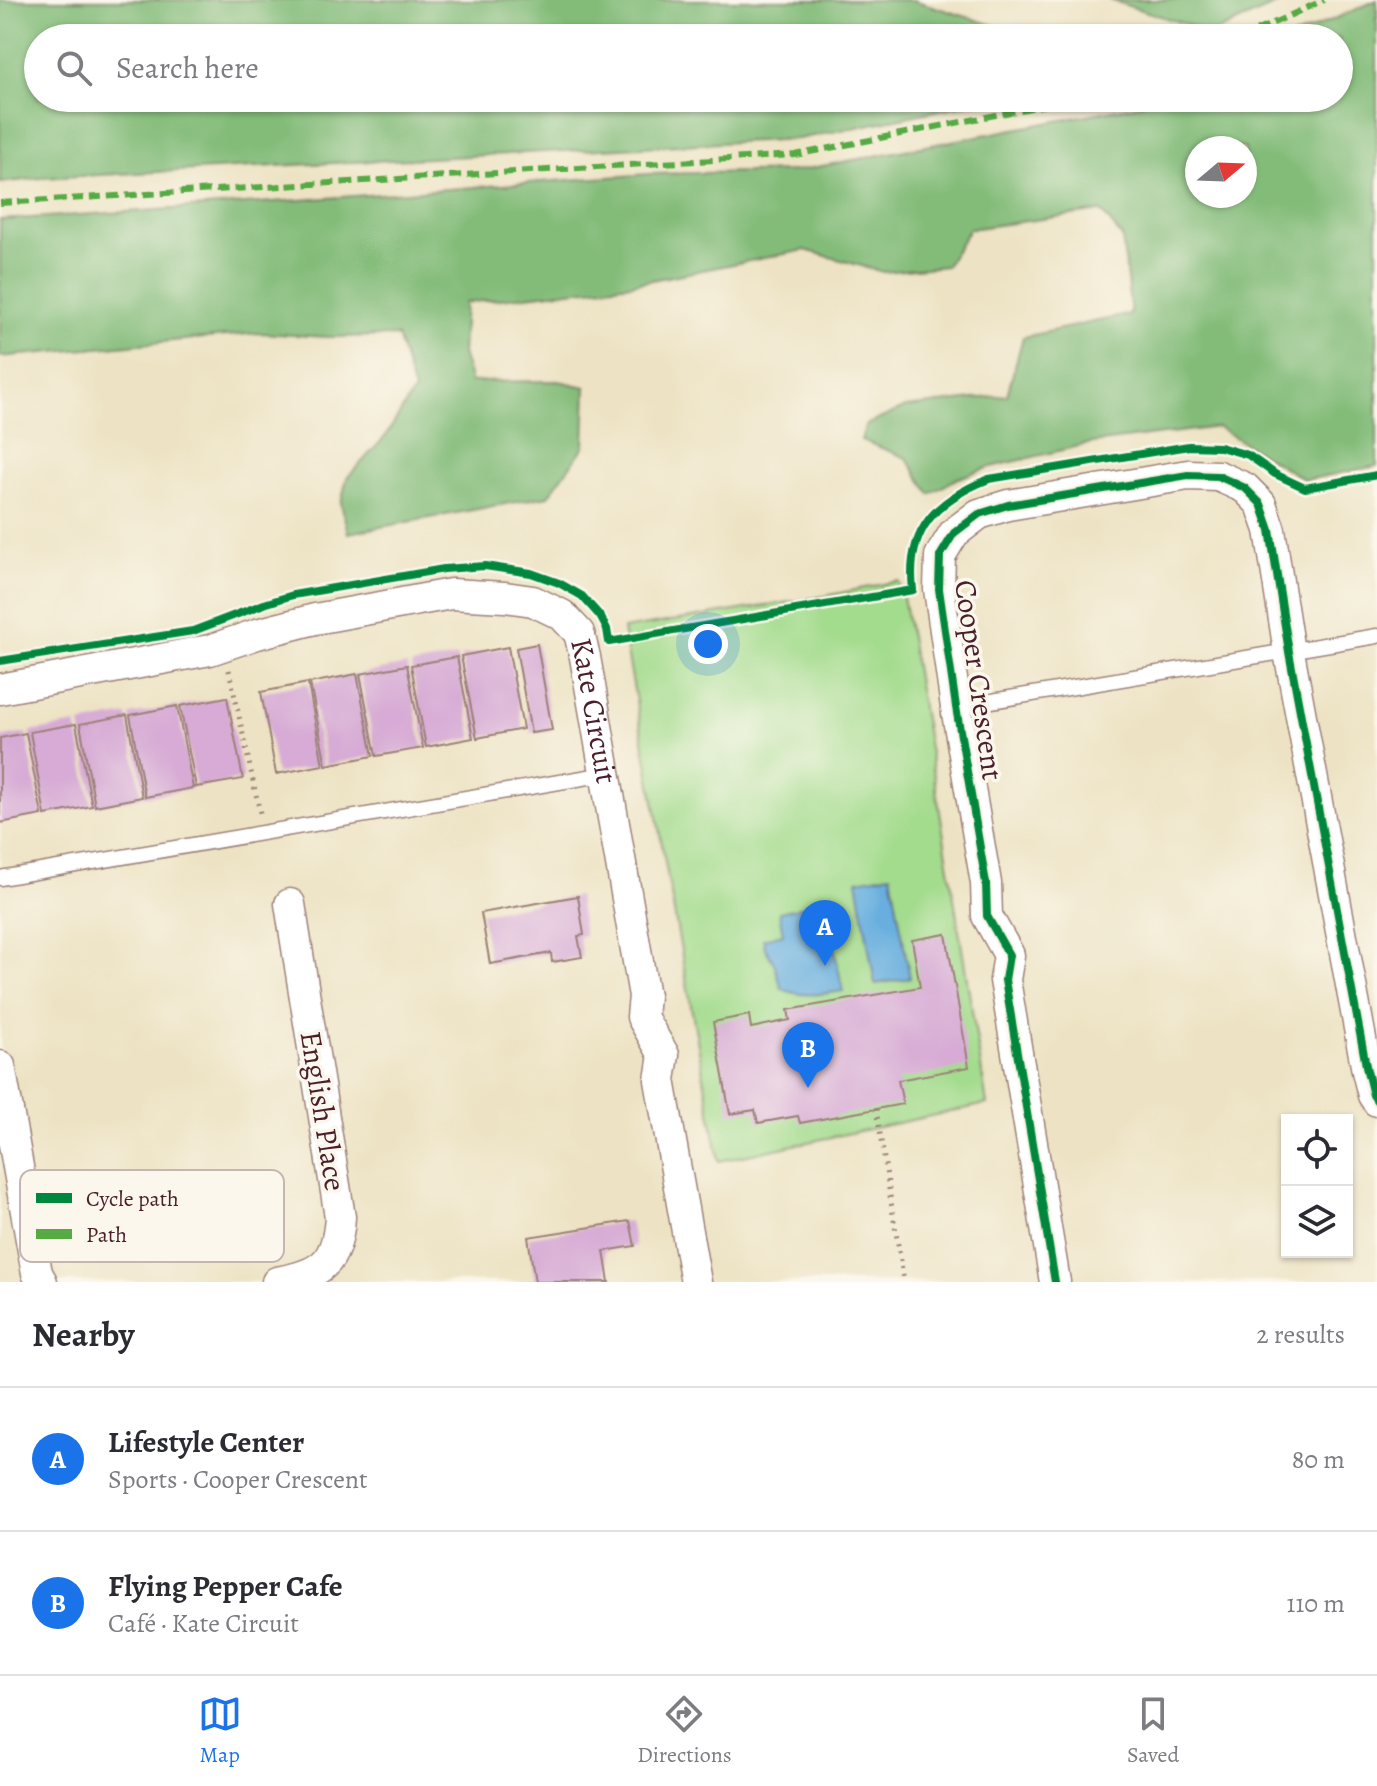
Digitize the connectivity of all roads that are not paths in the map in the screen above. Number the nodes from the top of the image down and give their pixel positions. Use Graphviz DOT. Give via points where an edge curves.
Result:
graph roads {
  1 [pos="1377,636"];
  2 [pos="1289,652"];
  3 [pos="0,689"];
  4 [pos="956,707"];
  5 [pos="606,774"];
  6 [pos="0,878"];
  7 [pos="290,904"];
  8 [pos="0,1066"];
  9 [pos="1377,1101"];
  10 [pos="20,1178"];
  11 [pos="35,1262"];
  12 [pos="42,1282"];
  13 [pos="277,1282"];
  14 [pos="696,1282"];
  15 [pos="1055,1282"];
  1 -- 2 [label="lane"];
  2 -- 4 [label="lane"];
  2 -- 4 [label="street, Cooper Crescent" via="1270,530 1261,504 1245,488 1218,476 1188,475 1008,505 979,514 954,533 940,556 939,589"];
  2 -- 9 [label="street, Cooper Crescent" via="1367,1071"];
  3 -- 5 [label="street, Kate Circuit" via="162,660 315,619 451,594 505,597 533,601 562,615 579,633"];
  4 -- 15 [label="street, Cooper Crescent" via="987,916 1009,955 1005,980"];
  5 -- 6 [label="lane"];
  5 -- 14 [label="street, Kate Circuit" via="644,996 642,1017 664,1055 660,1080"];
  7 -- 13 [label="street, English Place" via="340,1217 330,1257 314,1272"];
  8 -- 10 [label="street"];
  11 -- 12 [label="street"];
}
